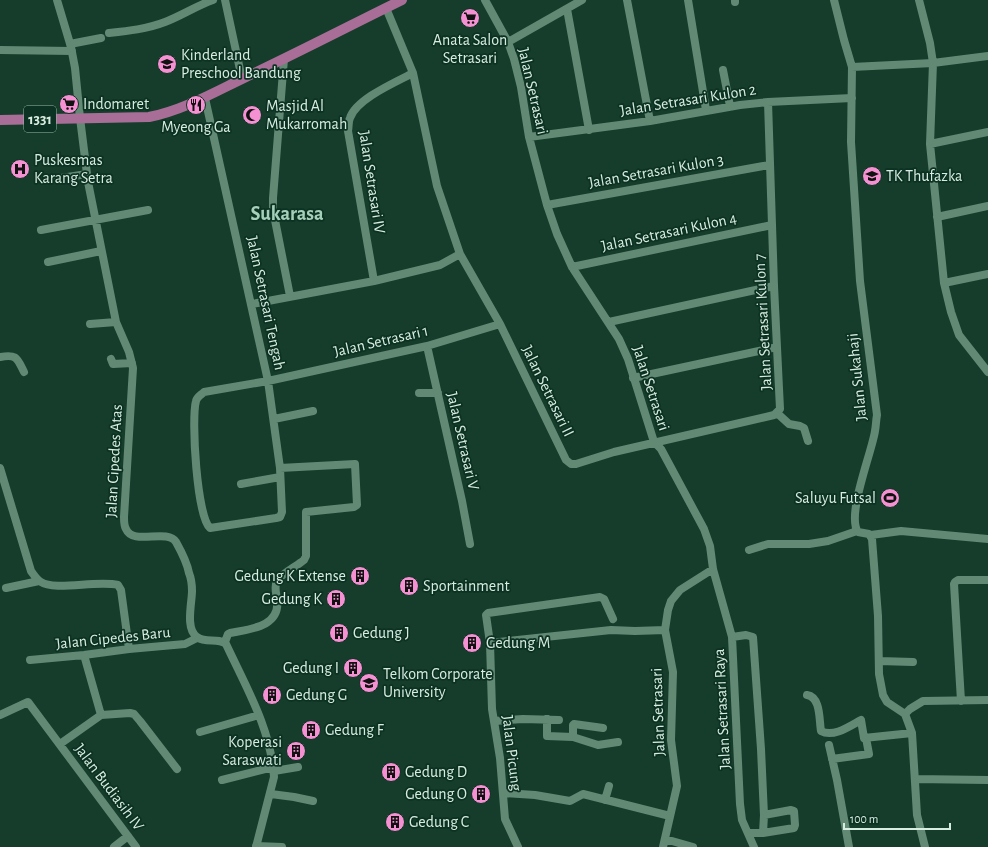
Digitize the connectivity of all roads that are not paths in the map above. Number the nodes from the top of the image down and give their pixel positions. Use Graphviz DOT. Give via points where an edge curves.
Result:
graph roads {
  1 [pos="57,0"];
  2 [pos="213,0"];
  3 [pos="225,0"];
  4 [pos="402,0"];
  5 [pos="484,0"];
  6 [pos="582,0"];
  7 [pos="627,0"];
  8 [pos="688,0"];
  9 [pos="834,0"];
  10 [pos="919,0"];
  11 [pos="199,2"];
  12 [pos="386,8"];
  13 [pos="567,9"];
  14 [pos="109,33"];
  15 [pos="101,38"];
  16 [pos="508,42"];
  17 [pos="0,45"];
  18 [pos="71,47"];
  19 [pos="0,50"];
  20 [pos="988,56"];
  21 [pos="284,60"];
  22 [pos="933,63"];
  23 [pos="852,67"];
  24 [pos="723,70"];
  25 [pos="413,73"];
  26 [pos="242,79"];
  27 [pos="205,98"];
  28 [pos="852,98"];
  29 [pos="768,102"];
  30 [pos="730,106"];
  31 [pos="706,110"];
  32 [pos="80,118"];
  33 [pos="0,120"];
  34 [pos="650,121"];
  35 [pos="589,130"];
  36 [pos="988,132"];
  37 [pos="529,137"];
  38 [pos="930,144"];
  39 [pos="770,165"];
  40 [pos="87,174"];
  41 [pos="48,180"];
  42 [pos="547,205"];
  43 [pos="988,206"];
  44 [pos="148,210"];
  45 [pos="937,217"];
  46 [pos="95,220"];
  47 [pos="772,225"];
  48 [pos="41,230"];
  49 [pos="101,251"];
  50 [pos="460,254"];
  51 [pos="48,262"];
  52 [pos="572,267"];
  53 [pos="988,274"];
  54 [pos="374,281"];
  55 [pos="944,283"];
  56 [pos="774,286"];
  57 [pos="290,296"];
  58 [pos="252,304"];
  59 [pos="116,322"];
  60 [pos="609,322"];
  61 [pos="90,324"];
  62 [pos="500,324"];
  63 [pos="427,346"];
  64 [pos="777,347"];
  65 [pos="0,358"];
  66 [pos="111,359"];
  67 [pos="132,363"];
  68 [pos="24,372"];
  69 [pos="988,372"];
  70 [pos="633,378"];
  71 [pos="268,381"];
  72 [pos="419,393"];
  73 [pos="438,393"];
  74 [pos="313,411"];
  75 [pos="777,414"];
  76 [pos="274,419"];
  77 [pos="808,441"];
  78 [pos="654,442"];
  79 [pos="0,468"];
  80 [pos="280,468"];
  81 [pos="280,477"];
  82 [pos="241,484"];
  83 [pos="3,492"];
  84 [pos="280,516"];
  85 [pos="857,531"];
  86 [pos="871,535"];
  87 [pos="988,539"];
  88 [pos="470,544"];
  89 [pos="749,550"];
  90 [pos="714,569"];
  91 [pos="988,580"];
  92 [pos="39,581"];
  93 [pos="6,588"];
  94 [pos="613,619"];
  95 [pos="665,630"];
  96 [pos="732,637"];
  97 [pos="198,638"];
  98 [pos="225,642"];
  99 [pos="490,643"];
  100 [pos="129,649"];
  101 [pos="84,655"];
  102 [pos="30,660"];
  103 [pos="879,660"];
  104 [pos="913,662"];
  105 [pos="807,695"];
  106 [pos="988,700"];
  107 [pos="961,701"];
  108 [pos="259,714"];
  109 [pos="905,714"];
  110 [pos="0,715"];
  111 [pos="101,715"];
  112 [pos="546,719"];
  113 [pos="559,720"];
  114 [pos="494,721"];
  115 [pos="603,728"];
  116 [pos="200,732"];
  117 [pos="912,733"];
  118 [pos="573,737"];
  119 [pos="865,738"];
  120 [pos="618,742"];
  121 [pos="60,744"];
  122 [pos="829,745"];
  123 [pos="832,759"];
  124 [pos="298,767"];
  125 [pos="176,769"];
  126 [pos="274,769"];
  127 [pos="915,779"];
  128 [pos="222,780"];
  129 [pos="988,780"];
  130 [pos="609,786"];
  131 [pos="503,793"];
  132 [pos="271,794"];
  133 [pos="605,800"];
  134 [pos="313,801"];
  135 [pos="764,815"];
  136 [pos="670,816"];
  137 [pos="763,832"];
  138 [pos="748,833"];
  139 [pos="128,836"];
  140 [pos="664,844"];
  141 [pos="256,846"];
  142 [pos="756,846"];
  143 [pos="114,847"];
  144 [pos="136,847"];
  145 [pos="282,847"];
  146 [pos="518,847"];
  147 [pos="693,847"];
  148 [pos="849,847"];
  149 [pos="925,847"];
  1 -- 18 [label="street, Jalan Cipedes Atas"];
  2 -- 11 [label="street"];
  3 -- 26 [label="street"];
  4 -- 12 [label="main road"];
  5 -- 16 [label="street, Jalan Setrasari"];
  6 -- 13 [label="street"];
  7 -- 34 [label="street"];
  8 -- 31 [label="street"];
  9 -- 23 [label="street, Jalan Sukahaji"];
  10 -- 22 [label="street"];
  11 -- 14 [label="street" via="166,22"];
  12 -- 21 [label="main road"];
  12 -- 25 [label="street, Jalan Setrasari II"];
  13 -- 16 [label="street"];
  13 -- 35 [label="street"];
  15 -- 18 [label="street"];
  16 -- 37 [label="street, Jalan Setrasari" via="519,78"];
  17 -- 18 [label="street"];
  18 -- 19 [label="street"];
  18 -- 32 [label="street, Jalan Cipedes Atas"];
  20 -- 22 [label="street"];
  21 -- 26 [label="main road"];
  21 -- 57 [label="street" via="273,204"];
  22 -- 23 [label="street"];
  22 -- 38 [label="street"];
  23 -- 28 [label="street, Jalan Sukahaji"];
  24 -- 30 [label="street"];
  25 -- 50 [label="street, Jalan Setrasari II" via="437,186"];
  25 -- 54 [label="street, Jalan Setrasari IV" via="375,93 357,106 349,119 348,130"];
  26 -- 27 [label="main road"];
  27 -- 32 [label="main road" via="169,113 149,117"];
  27 -- 58 [label="street, Jalan Setrasari Tengah"];
  28 -- 29 [label="street, Jalan Setrasari Kulon 2"];
  28 -- 85 [label="street, Jalan Sukahaji" via="851,142 860,281 877,415 858,495 855,517"];
  29 -- 30 [label="street, Jalan Setrasari Kulon 2"];
  29 -- 39 [label="street, Jalan Setrasari Kulon 7"];
  30 -- 31 [label="street, Jalan Setrasari Kulon 2"];
  31 -- 34 [label="street, Jalan Setrasari Kulon 2"];
  32 -- 33 [label="main road, 1331"];
  32 -- 40 [label="street, Jalan Cipedes Atas"];
  34 -- 35 [label="street, Jalan Setrasari Kulon 2"];
  35 -- 37 [label="street, Jalan Setrasari Kulon 2"];
  36 -- 38 [label="street"];
  37 -- 42 [label="street, Jalan Setrasari"];
  38 -- 45 [label="street"];
  39 -- 42 [label="street, Jalan Setrasari Kulon 3"];
  39 -- 47 [label="street, Jalan Setrasari Kulon 7"];
  40 -- 41 [label="street"];
  40 -- 46 [label="street, Jalan Cipedes Atas"];
  42 -- 52 [label="street, Jalan Setrasari"];
  43 -- 45 [label="street"];
  44 -- 46 [label="street"];
  45 -- 55 [label="street"];
  46 -- 48 [label="street"];
  46 -- 49 [label="street, Jalan Cipedes Atas"];
  47 -- 52 [label="street, Jalan Setrasari Kulon 4"];
  47 -- 56 [label="street, Jalan Setrasari Kulon 7"];
  49 -- 51 [label="street"];
  49 -- 59 [label="street, Jalan Cipedes Atas"];
  50 -- 54 [label="street" via="440,265"];
  50 -- 62 [label="street, Jalan Setrasari II"];
  52 -- 60 [label="street, Jalan Setrasari"];
  53 -- 55 [label="street"];
  54 -- 57 [label="street"];
  55 -- 69 [label="street" via="959,335"];
  56 -- 60 [label="street"];
  56 -- 64 [label="street, Jalan Setrasari Kulon 7"];
  57 -- 58 [label="street"];
  58 -- 71 [label="street, Jalan Setrasari Tengah"];
  59 -- 61 [label="street"];
  59 -- 67 [label="street, Jalan Cipedes Atas"];
  60 -- 70 [label="street, Jalan Setrasari" via="620,339"];
  62 -- 63 [label="street, Jalan Setrasari 1"];
  62 -- 78 [label="street, Jalan Setrasari II" via="568,462 576,464"];
  63 -- 71 [label="street, Jalan Setrasari 1"];
  63 -- 73 [label="street, Jalan Setrasari V"];
  64 -- 70 [label="street"];
  64 -- 75 [label="street, Jalan Setrasari Kulon 7" via="781,406"];
  65 -- 68 [label="street" via="14,357"];
  66 -- 67 [label="street" via="113,364"];
  67 -- 97 [label="street, Jalan Cipedes Atas" via="125,529 139,537 168,536 174,539 189,573 192,591 190,623 193,633"];
  70 -- 78 [label="street, Jalan Setrasari"];
  71 -- 76 [label="street, Jalan Setrasari Tengah"];
  71 -- 84 [label="street, Jalan Setrasari 1" via="204,392 197,399 194,414 197,474 200,499 210,528"];
  72 -- 73 [label="street"];
  73 -- 88 [label="street, Jalan Setrasari V"];
  74 -- 76 [label="street"];
  75 -- 77 [label="street" via="789,424 804,428"];
  75 -- 78 [label="street, Jalan Setrasari Kulon 7"];
  76 -- 80 [label="street, Jalan Setrasari Tengah"];
  78 -- 90 [label="street, Jalan Setrasari" via="662,449 704,529"];
  79 -- 83 [label="street"];
  80 -- 81 [label="street, Jalan Setrasari Tengah"];
  80 -- 98 [label="street" via="355,464 356,505 306,512 305,558 276,582 277,606 271,620 258,627 230,633"];
  81 -- 82 [label="street"];
  81 -- 84 [label="street, Jalan Setrasari Tengah"];
  83 -- 92 [label="street" via="31,571"];
  85 -- 86 [label="street"];
  85 -- 89 [label="street" via="828,541 809,544 768,544"];
  86 -- 87 [label="street" via="900,532"];
  86 -- 103 [label="street" via="878,604"];
  90 -- 95 [label="street, Jalan Setrasari" via="680,590 671,601"];
  90 -- 96 [label="street, Jalan Setrasari Raya"];
  91 -- 107 [label="street" via="958,580 954,589"];
  92 -- 93 [label="street"];
  92 -- 100 [label="street" via="51,586 100,583 118,585 121,590"];
  94 -- 99 [label="street, Jalan Picung" via="604,599 600,597 488,613 486,616"];
  95 -- 99 [label="street" via="611,630"];
  95 -- 136 [label="street, Jalan Setrasari" via="673,672 671,740 677,786"];
  96 -- 135 [label="street" via="753,637"];
  96 -- 138 [label="street, Jalan Setrasari Raya" via="740,804 742,820"];
  97 -- 98 [label="street"];
  97 -- 100 [label="street, Jalan Cipedes Baru" via="185,644"];
  98 -- 108 [label="street"];
  99 -- 114 [label="street, Jalan Picung"];
  100 -- 101 [label="street, Jalan Cipedes Baru"];
  101 -- 102 [label="street, Jalan Cipedes Baru"];
  101 -- 111 [label="street"];
  103 -- 104 [label="street"];
  103 -- 109 [label="street" via="883,695 888,702"];
  105 -- 119 [label="street" via="812,696 817,702 821,732 830,734 861,720"];
  106 -- 107 [label="street"];
  107 -- 109 [label="street" via="924,702"];
  108 -- 116 [label="street"];
  108 -- 126 [label="street"];
  109 -- 117 [label="street"];
  110 -- 121 [label="street, Jalan Budiasih IV" via="28,702"];
  111 -- 121 [label="street, Jalan Budiasih IV"];
  111 -- 125 [label="street" via="134,714"];
  112 -- 113 [label="street"];
  112 -- 114 [label="street"];
  112 -- 118 [label="street" via="547,736"];
  114 -- 131 [label="street, Jalan Picung"];
  115 -- 118 [label="street" via="574,724"];
  117 -- 119 [label="street"];
  117 -- 127 [label="street"];
  118 -- 120 [label="street" via="598,745"];
  119 -- 123 [label="street" via="869,754"];
  121 -- 139 [label="street, Jalan Budiasih IV"];
  122 -- 123 [label="street"];
  123 -- 148 [label="street"];
  124 -- 126 [label="street"];
  126 -- 128 [label="street"];
  126 -- 132 [label="street"];
  127 -- 129 [label="street"];
  127 -- 149 [label="street" via="917,815"];
  130 -- 133 [label="street"];
  131 -- 133 [label="street" via="570,801 583,794"];
  131 -- 146 [label="street, Jalan Picung" via="506,823"];
  132 -- 134 [label="street"];
  132 -- 141 [label="street"];
  133 -- 136 [label="street"];
  135 -- 137 [label="street"];
  135 -- 137 [label="street" via="793,810 795,825 794,828"];
  136 -- 140 [label="street, Jalan Setrasari"];
  137 -- 138 [label="street"];
  138 -- 142 [label="street, Jalan Setrasari Raya"];
  139 -- 143 [label="street"];
  139 -- 144 [label="street, Jalan Budiasih IV"];
  140 -- 147 [label="street" via="672,841"];
  141 -- 145 [label="street"];
}
